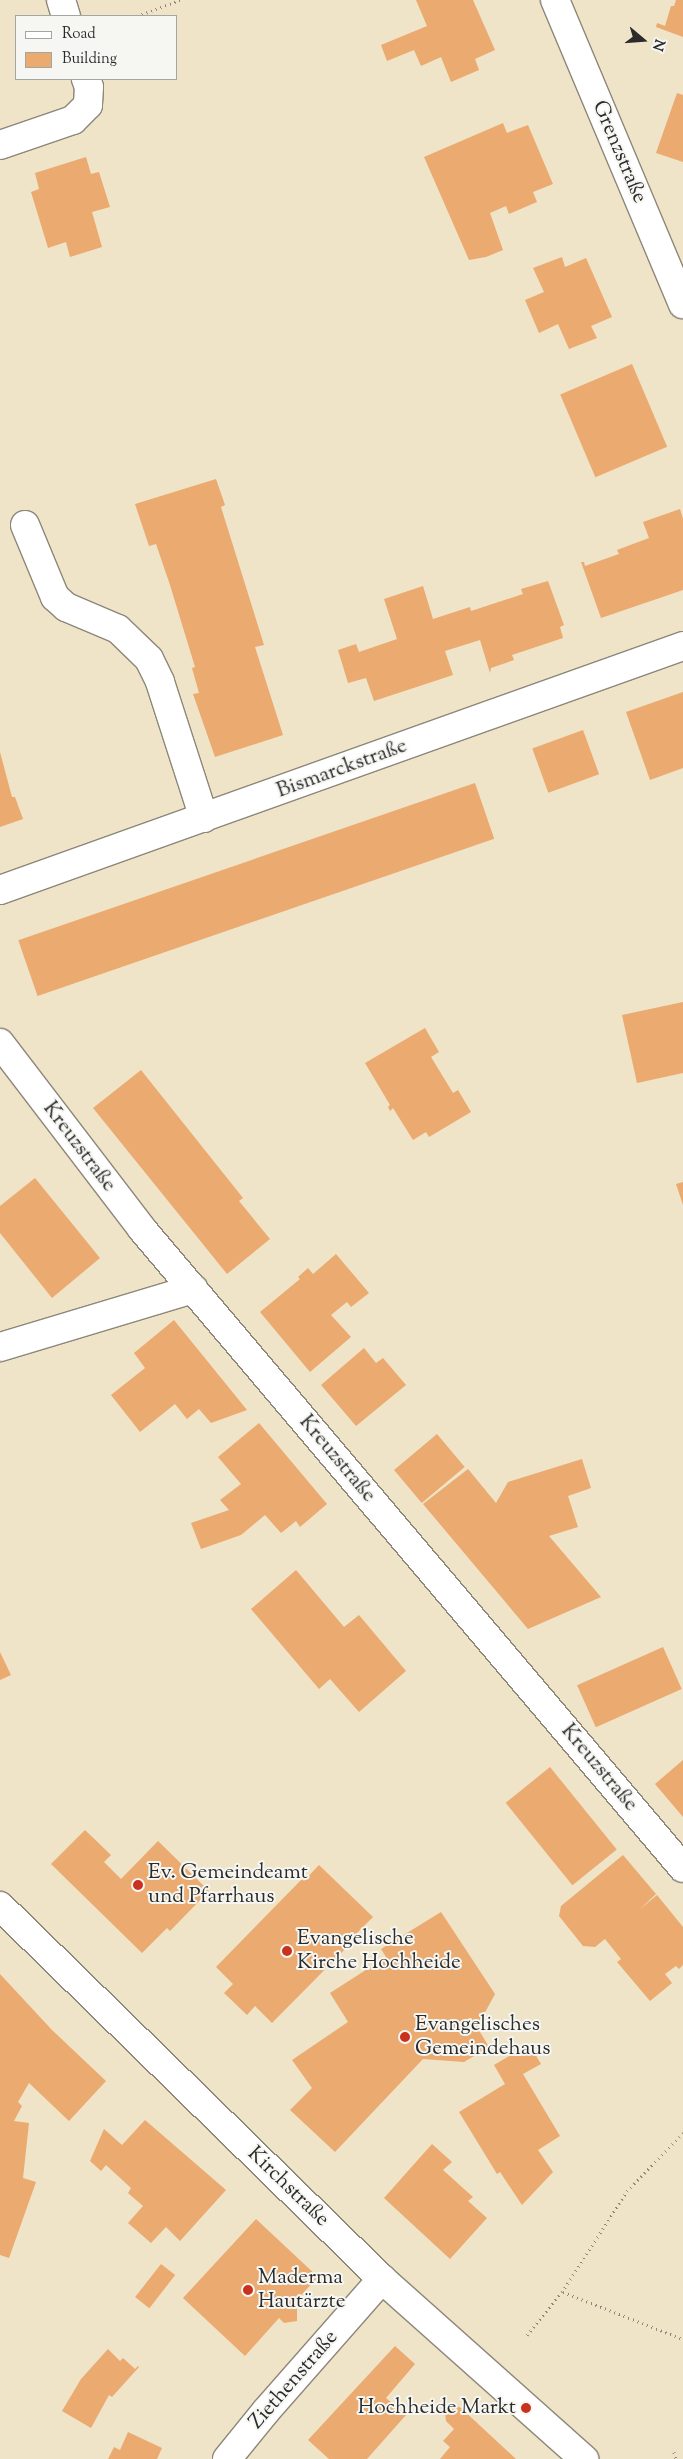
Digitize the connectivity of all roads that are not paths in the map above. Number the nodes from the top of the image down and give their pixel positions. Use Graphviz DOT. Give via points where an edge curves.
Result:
graph roads {
  1 [pos="61,0"];
  2 [pos="555,0"];
  3 [pos="66,15"];
  4 [pos="86,80"];
  5 [pos="0,145"];
  6 [pos="683,304"];
  7 [pos="26,525"];
  8 [pos="683,646"];
  9 [pos="204,818"];
  10 [pos="0,890"];
  11 [pos="0,1043"];
  12 [pos="193,1289"];
  13 [pos="0,1346"];
  14 [pos="683,1868"];
  15 [pos="0,1906"];
  16 [pos="382,2279"];
  17 [pos="227,2459"];
  18 [pos="584,2459"];
  1 -- 3 [label="street"];
  2 -- 6 [label="street, Grenzstraße"];
  4 -- 5 [label="street" via="88,105 73,120"];
  7 -- 9 [label="street" via="55,597 66,607 118,630 149,659 160,682"];
  8 -- 9 [label="street, Bismarckstraße"];
  9 -- 10 [label="street, Bismarckstraße"];
  11 -- 12 [label="street, Kreuzstraße" via="142,1229"];
  12 -- 13 [label="street"];
  12 -- 14 [label="street, Kreuzstraße"];
  15 -- 16 [label="street, Kirchstraße"];
  16 -- 17 [label="street, Ziethenstraße"];
  16 -- 18 [label="street, Kirchstraße"];
}
